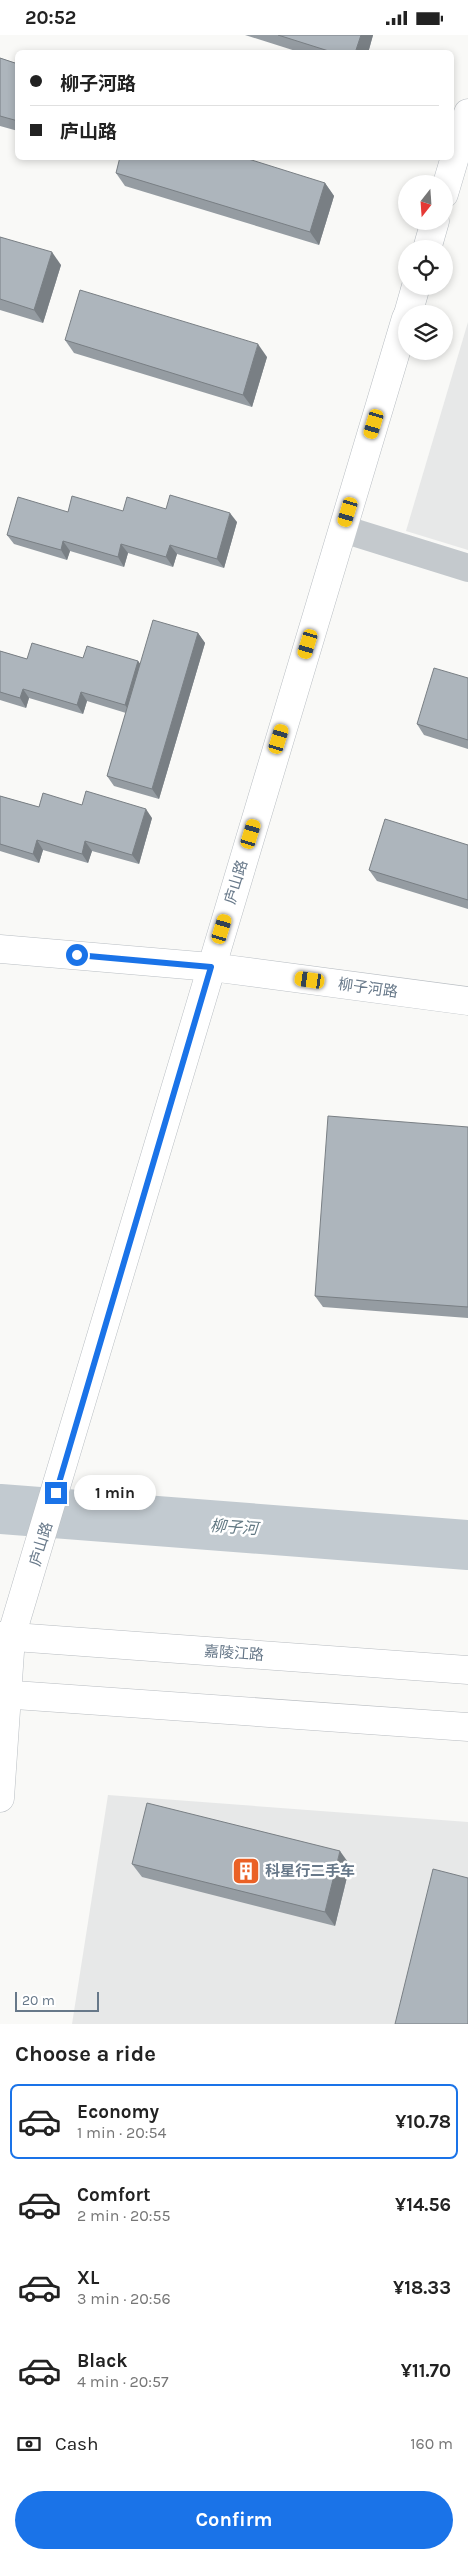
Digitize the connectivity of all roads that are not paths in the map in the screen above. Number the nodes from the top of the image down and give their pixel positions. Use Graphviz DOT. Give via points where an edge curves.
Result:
graph roads {
  1 [pos="468,113"];
  2 [pos="450,175"];
  3 [pos="398,344"];
  4 [pos="342,529"];
  5 [pos="468,568"];
  6 [pos="0,949"];
  7 [pos="211,967"];
  8 [pos="468,1001"];
  9 [pos="6,1637"];
  10 [pos="468,1670"];
  11 [pos="4,1694"];
  12 [pos="468,1727"];
  13 [pos="0,1798"];
  1 -- 2 [label="street"];
  3 -- 4 [label="street, 庐山路"];
  4 -- 5 [label="street"];
  4 -- 7 [label="street, 庐山路"];
  6 -- 7 [label="street, 柳子河路"];
  7 -- 8 [label="street, 柳子河路"];
  7 -- 9 [label="street, 庐山路" via="23,1603"];
  9 -- 10 [label="street, 嘉陵江路"];
  9 -- 11 [label="street, 庐山路"];
  11 -- 12 [label="street"];
  11 -- 13 [label="street, 庐山路"];
}
